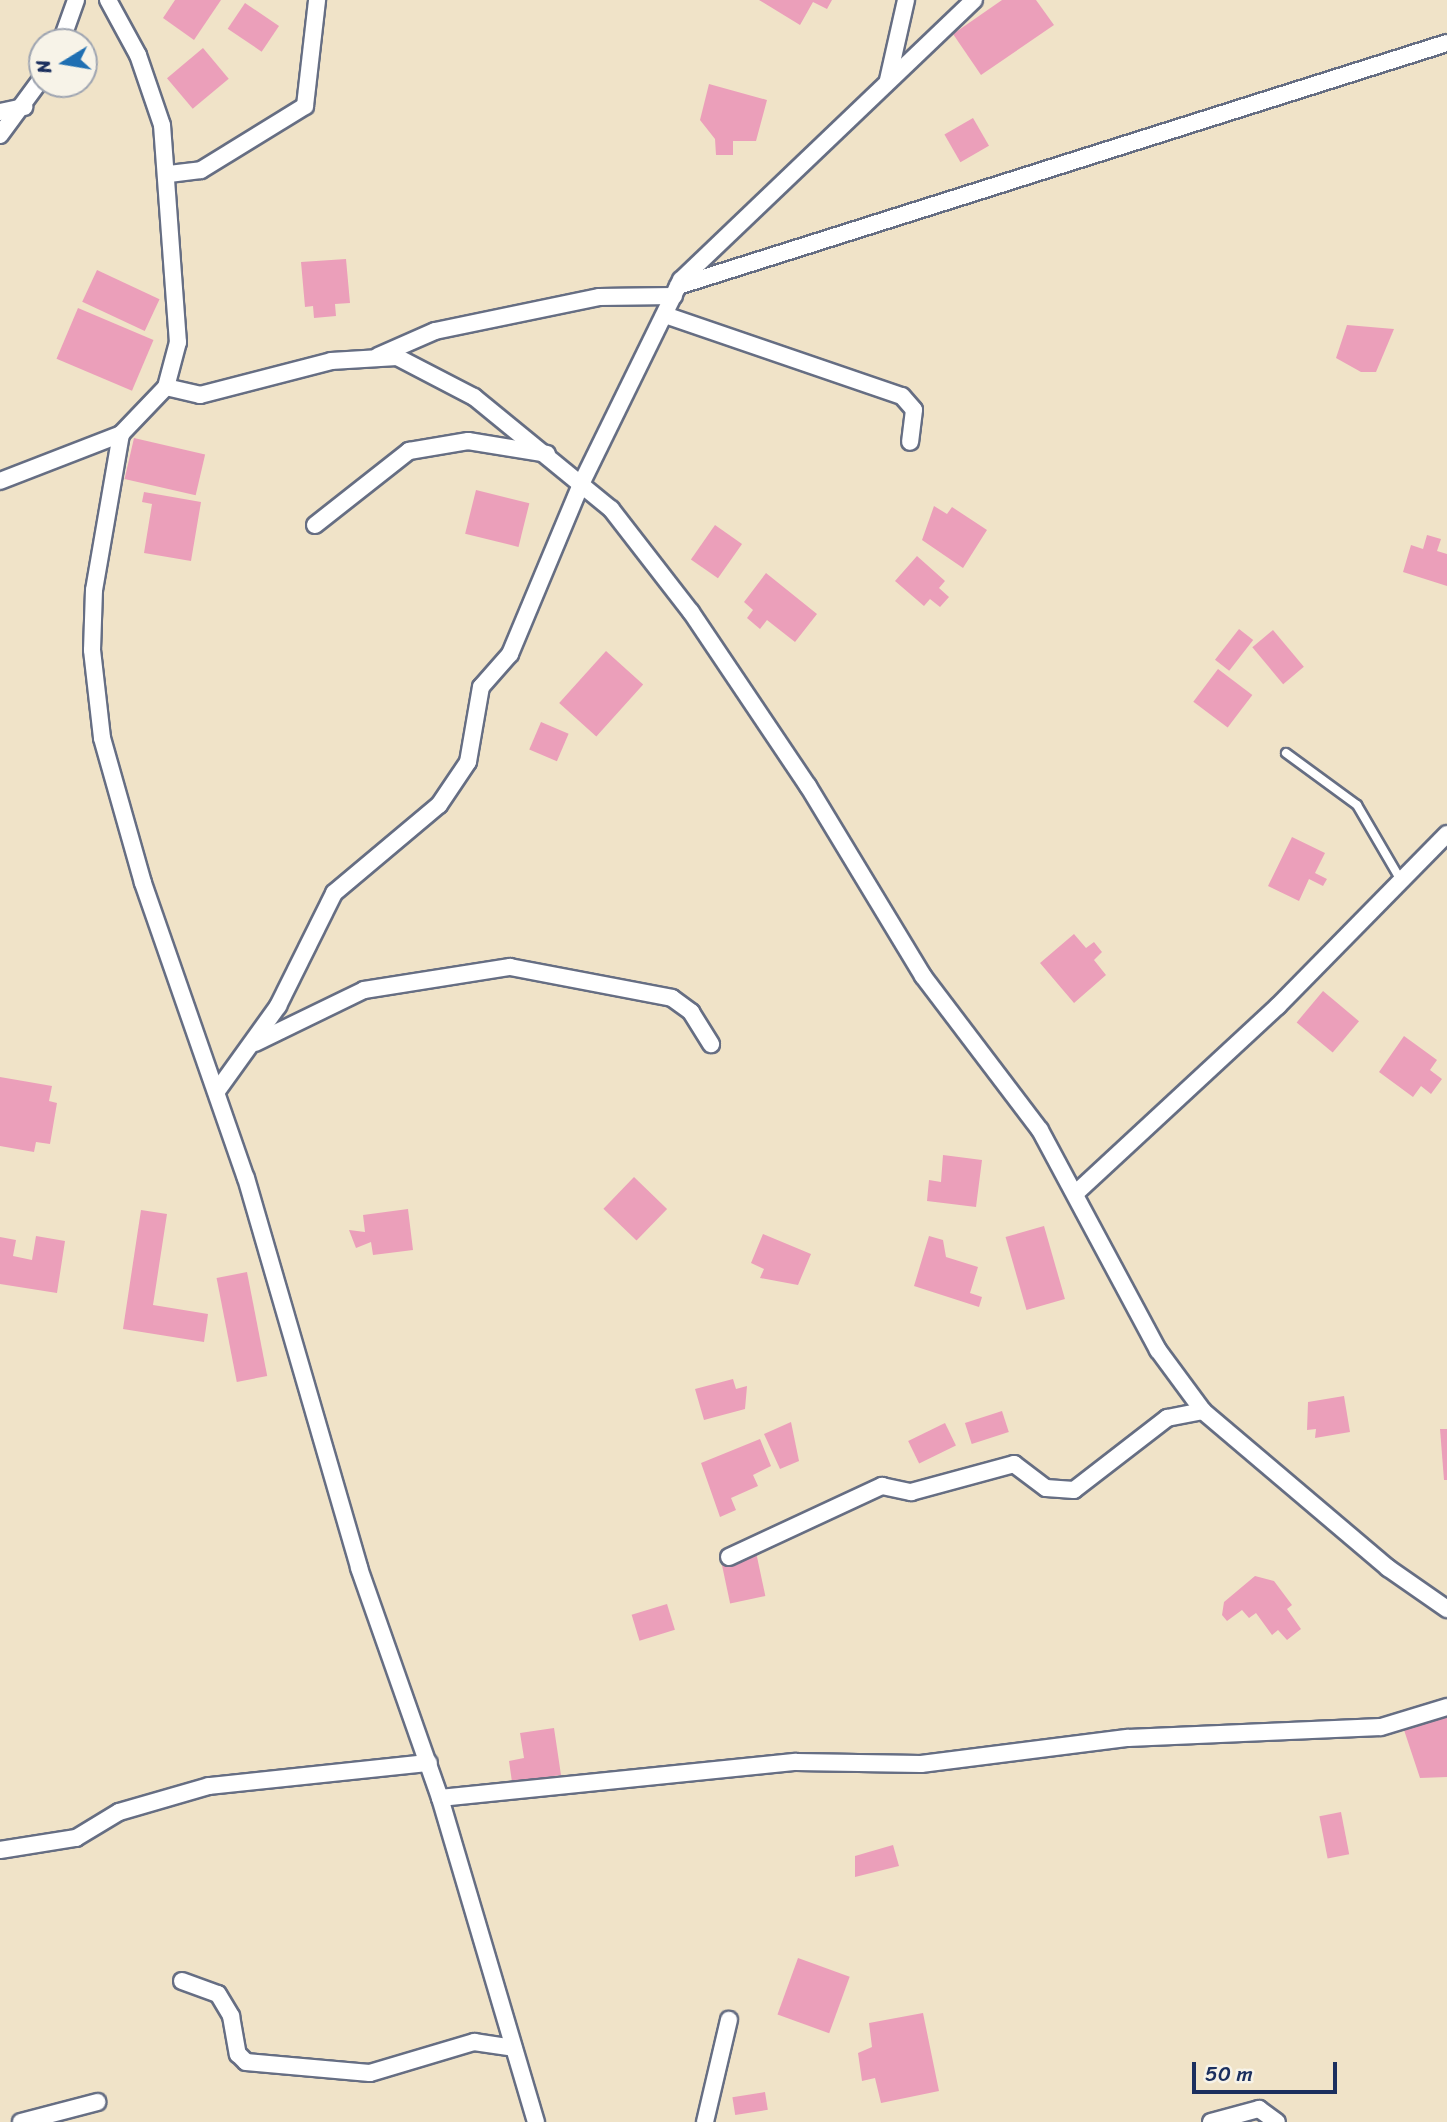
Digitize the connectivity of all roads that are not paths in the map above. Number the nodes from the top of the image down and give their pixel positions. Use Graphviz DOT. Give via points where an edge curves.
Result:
graph roads {
  1 [pos="76,0"];
  2 [pos="108,0"];
  3 [pos="317,0"];
  4 [pos="906,0"];
  5 [pos="975,0"];
  6 [pos="66,28"];
  7 [pos="1447,43"];
  8 [pos="888,80"];
  9 [pos="30,98"];
  10 [pos="24,107"];
  11 [pos="0,112"];
  12 [pos="0,135"];
  13 [pos="169,174"];
  14 [pos="676,291"];
  15 [pos="666,314"];
  16 [pos="378,356"];
  17 [pos="166,387"];
  18 [pos="121,434"];
  19 [pos="910,442"];
  20 [pos="553,456"];
  21 [pos="0,481"];
  22 [pos="582,482"];
  23 [pos="315,524"];
  24 [pos="1286,754"];
  25 [pos="1447,834"];
  26 [pos="1399,877"];
  27 [pos="711,1044"];
  28 [pos="250,1045"];
  29 [pos="217,1091"];
  30 [pos="1076,1193"];
  31 [pos="1203,1411"];
  32 [pos="729,1557"];
  33 [pos="1447,1609"];
  34 [pos="1447,1707"];
  35 [pos="429,1763"];
  36 [pos="440,1798"];
  37 [pos="0,1850"];
  38 [pos="182,1981"];
  39 [pos="729,2020"];
  40 [pos="514,2048"];
  41 [pos="97,2102"];
  42 [pos="22,2122"];
  43 [pos="536,2122"];
  44 [pos="705,2122"];
  45 [pos="1211,2122"];
  46 [pos="1277,2122"];
  1 -- 6 [label="street"];
  2 -- 13 [label="street" via="154,93"];
  3 -- 13 [label="street" via="305,106 201,170"];
  4 -- 8 [label="street"];
  5 -- 8 [label="street"];
  7 -- 14 [label="street"];
  8 -- 14 [label="street"];
  9 -- 10 [label="street"];
  10 -- 11 [label="street"];
  10 -- 12 [label="street"];
  13 -- 17 [label="street" via="177,342"];
  14 -- 15 [label="street"];
  14 -- 16 [label="street" via="598,297 435,331"];
  15 -- 19 [label="street" via="902,396 914,410"];
  15 -- 22 [label="street"];
  16 -- 17 [label="street" via="331,361 200,396"];
  16 -- 20 [label="street" via="423,366"];
  17 -- 18 [label="street"];
  18 -- 21 [label="street"];
  18 -- 29 [label="street" via="94,590 92,650 102,738 143,884"];
  20 -- 22 [label="street"];
  20 -- 23 [label="street" via="468,442 409,451"];
  22 -- 28 [label="street" via="509,654 481,687 468,762 459,778 424,819 334,893 278,1006"];
  22 -- 30 [label="street" via="611,509 691,612 808,786 887,923 1040,1130"];
  24 -- 26 [label="lane" via="1357,805"];
  25 -- 26 [label="street"];
  26 -- 30 [label="street" via="1278,1006"];
  27 -- 28 [label="street" via="691,1012 672,998 510,967 364,990"];
  28 -- 29 [label="street"];
  29 -- 35 [label="street" via="311,1388 359,1568"];
  30 -- 31 [label="street" via="1158,1350"];
  31 -- 32 [label="street" via="1167,1418 1074,1490 1046,1488 1014,1464 911,1492 865,1489 838,1510"];
  31 -- 33 [label="street" via="1388,1568"];
  34 -- 36 [label="street" via="1381,1727 1128,1738 921,1764 796,1762"];
  35 -- 36 [label="street"];
  35 -- 37 [label="street" via="209,1786 119,1812 76,1838"];
  36 -- 40 [label="street"];
  38 -- 40 [label="street" via="219,1994 231,2016 238,2054 246,2062 370,2073 474,2042"];
  39 -- 44 [label="street"];
  40 -- 43 [label="street"];
  41 -- 42 [label="street"];
  45 -- 46 [label="street" via="1259,2109"];
}
